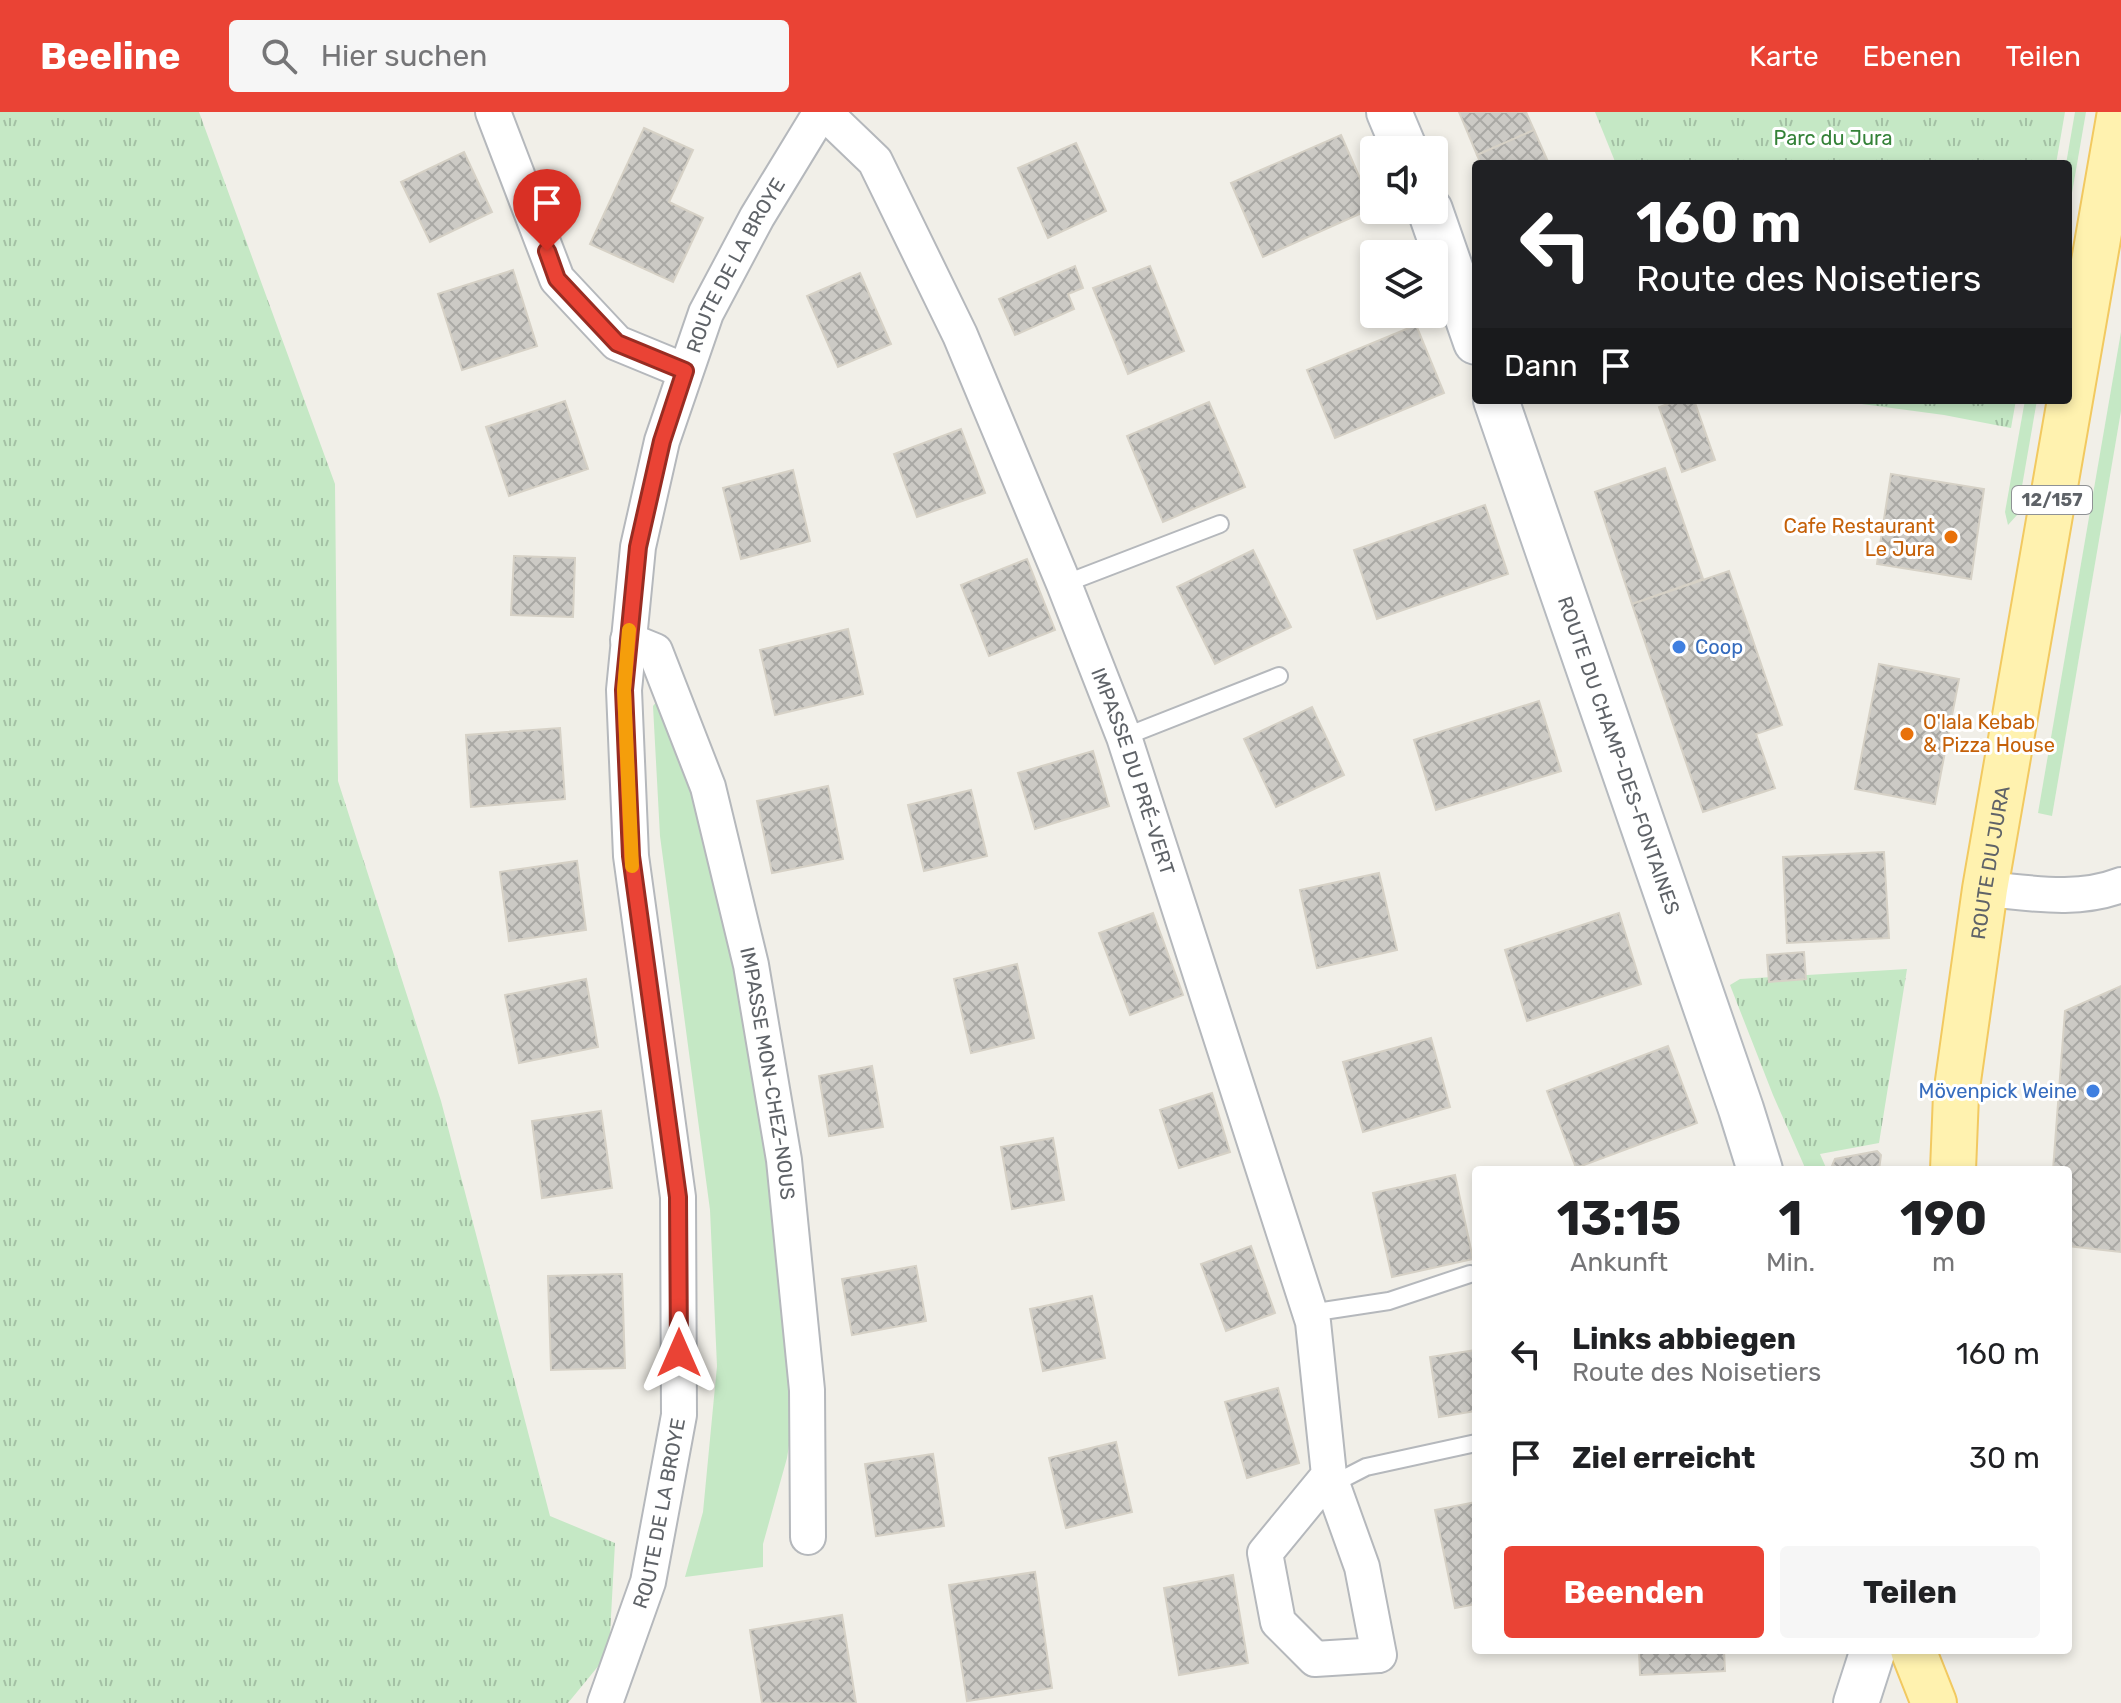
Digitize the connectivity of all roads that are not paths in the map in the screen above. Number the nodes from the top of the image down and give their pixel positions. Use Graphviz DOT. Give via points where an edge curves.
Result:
graph roads {
  1 [pos="493,112"];
  2 [pos="822,112"];
  3 [pos="1389,112"];
  4 [pos="2120,112"];
  5 [pos="1399,136"];
  6 [pos="1435,224"];
  7 [pos="1472,331"];
  8 [pos="685,371"];
  9 [pos="2072,388"];
  10 [pos="1497,404"];
  11 [pos="2069,404"];
  12 [pos="1220,524"];
  13 [pos="1064,584"];
  14 [pos="628,640"];
  15 [pos="1279,676"];
  16 [pos="1124,737"];
  17 [pos="2121,885"];
  18 [pos="1985,889"];
  19 [pos="1956,1095"];
  20 [pos="1741,1109"];
  21 [pos="1759,1166"];
  22 [pos="1769,1166"];
  23 [pos="1934,1166"];
  24 [pos="1953,1166"];
  25 [pos="1470,1274"];
  26 [pos="1310,1313"];
  27 [pos="1472,1444"];
  28 [pos="1331,1479"];
  29 [pos="808,1537"];
  30 [pos="1855,1654"];
  31 [pos="1872,1654"];
  32 [pos="1915,1654"];
  33 [pos="1942,1654"];
  34 [pos="605,1703"];
  35 [pos="1855,1703"];
  36 [pos="1937,1703"];
  1 -- 8 [label="street" via="557,279 617,343"];
  2 -- 8 [label="street, ROUTE DE LA BROYE" via="706,313"];
  2 -- 13 [label="street, IMPASSE DU PRÉ-VERT" via="875,161 960,335"];
  3 -- 5 [label="street"];
  4 -- 9 [label="main road, ROUTE DU JURA / 12/157"];
  6 -- 7 [label="street"];
  8 -- 14 [label="street, ROUTE DE LA BROYE" via="662,441 638,547"];
  10 -- 20 [label="street, ROUTE DU CHAMP-DES-FONTAINES"];
  11 -- 18 [label="main road, ROUTE DU JURA / 12/157"];
  12 -- 13 [label="lane"];
  13 -- 16 [label="street, IMPASSE DU PRÉ-VERT"];
  14 -- 29 [label="street, IMPASSE MON-CHEZ-NOUS" via="655,651 708,787 751,965 784,1160 807,1390"];
  14 -- 34 [label="street, ROUTE DE LA BROYE" via="624,690 631,856 678,1197 679,1415 648,1582"];
  15 -- 16 [label="lane"];
  16 -- 26 [label="street, IMPASSE DU PRÉ-VERT"];
  17 -- 18 [label="street" via="2067,896"];
  18 -- 19 [label="main road, ROUTE DU JURA / 12/157"];
  19 -- 23 [label="main road, ROUTE DU JURA / 12/157"];
  19 -- 24 [label="main road, ROUTE DU JURA / 12/157"];
  20 -- 21 [label="street, ROUTE DU CHAMP-DES-FONTAINES"];
  20 -- 22 [label="street, ROUTE DU CHAMP-DES-FONTAINES"];
  25 -- 26 [label="lane" via="1389,1301"];
  26 -- 28 [label="street, IMPASSE DU PRÉ-VERT"];
  27 -- 28 [label="lane"];
  28 -- 28 [label="street, IMPASSE DU PRÉ-VERT" via="1265,1553 1278,1622 1315,1659 1379,1655 1362,1567"];
  30 -- 35 [label="street"];
  31 -- 35 [label="street"];
  32 -- 36 [label="main road"];
  33 -- 36 [label="main road"];
}
